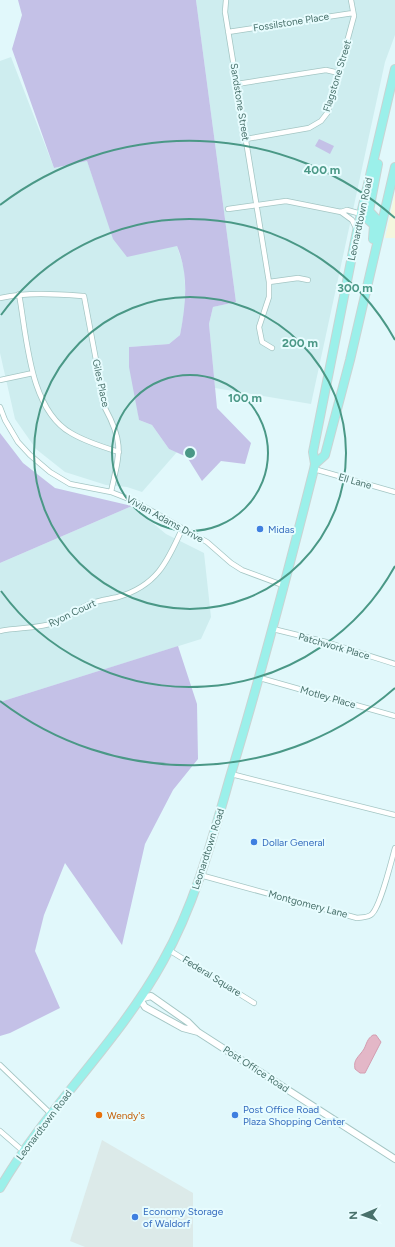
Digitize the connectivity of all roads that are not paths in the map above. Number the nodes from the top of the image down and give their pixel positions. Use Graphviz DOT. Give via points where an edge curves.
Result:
graph roads {
  1 [pos="226,0"];
  2 [pos="351,0"];
  3 [pos="353,13"];
  4 [pos="228,32"];
  5 [pos="395,69"];
  6 [pos="339,73"];
  7 [pos="237,84"];
  8 [pos="246,139"];
  9 [pos="376,145"];
  10 [pos="395,167"];
  11 [pos="256,205"];
  12 [pos="228,209"];
  13 [pos="341,212"];
  14 [pos="362,214"];
  15 [pos="381,224"];
  16 [pos="357,231"];
  17 [pos="372,267"];
  18 [pos="308,280"];
  19 [pos="270,282"];
  20 [pos="19,294"];
  21 [pos="0,298"];
  22 [pos="272,348"];
  23 [pos="33,373"];
  24 [pos="0,380"];
  25 [pos="0,407"];
  26 [pos="119,452"];
  27 [pos="315,466"];
  28 [pos="111,492"];
  29 [pos="395,492"];
  30 [pos="182,529"];
  31 [pos="285,586"];
  32 [pos="273,629"];
  33 [pos="0,631"];
  34 [pos="395,664"];
  35 [pos="260,678"];
  36 [pos="395,716"];
  37 [pos="231,774"];
  38 [pos="395,816"];
  39 [pos="395,848"];
  40 [pos="200,875"];
  41 [pos="170,950"];
  42 [pos="140,999"];
  43 [pos="254,1003"];
  44 [pos="198,1032"];
  45 [pos="0,1066"];
  46 [pos="51,1114"];
  47 [pos="0,1131"];
  48 [pos="23,1151"];
  49 [pos="395,1159"];
  50 [pos="0,1188"];
  1 -- 4 [label="street, Sandstone Street"];
  2 -- 3 [label="street, Flagstone Street"];
  3 -- 4 [label="street, Fossilstone Place"];
  3 -- 6 [label="street, Flagstone Street"];
  4 -- 7 [label="street, Sandstone Street"];
  5 -- 9 [label="highway, Leonardtown Road"];
  6 -- 7 [label="street" via="326,70"];
  6 -- 8 [label="street, Flagstone Street" via="328,112 316,126"];
  7 -- 8 [label="street, Sandstone Street"];
  8 -- 11 [label="street, Sandstone Street"];
  9 -- 14 [label="highway, Leonardtown Road"];
  9 -- 15 [label="highway" via="379,157 369,211"];
  10 -- 15 [label="highway, Leonardtown Road"];
  11 -- 12 [label="street"];
  11 -- 13 [label="street" via="286,200"];
  11 -- 19 [label="street, Sandstone Street"];
  13 -- 14 [label="street" via="354,211"];
  13 -- 16 [label="street" via="352,220"];
  14 -- 16 [label="highway, Leonardtown Road"];
  14 -- 17 [label="highway" via="374,225"];
  15 -- 17 [label="highway, Leonardtown Road"];
  16 -- 27 [label="highway, Leonardtown Road" via="313,452"];
  17 -- 27 [label="highway, Leonardtown Road" via="326,455"];
  18 -- 19 [label="street" via="298,278"];
  19 -- 22 [label="street, Sandstone Street" via="259,334 262,342"];
  20 -- 21 [label="street"];
  20 -- 23 [label="street"];
  20 -- 26 [label="street, Giles Place" via="84,296 105,408 119,441"];
  23 -- 24 [label="street"];
  23 -- 26 [label="street" via="46,409 57,422 70,432 96,445"];
  25 -- 28 [label="street, Vivian Adams Drive" via="18,442 44,468 70,484"];
  26 -- 28 [label="street, Giles Place"];
  27 -- 29 [label="street, Ell Lane"];
  27 -- 31 [label="highway, Leonardtown Road"];
  28 -- 30 [label="street, Vivian Adams Drive" via="134,500"];
  30 -- 31 [label="street, Vivian Adams Drive" via="207,542 242,570"];
  30 -- 33 [label="street, Ryon Court" via="164,566 142,587 84,606 47,625"];
  31 -- 32 [label="highway, Leonardtown Road"];
  32 -- 34 [label="street, Patchwork Place" via="326,642"];
  32 -- 35 [label="highway, Leonardtown Road"];
  35 -- 36 [label="street, Motley Place"];
  35 -- 37 [label="highway, Leonardtown Road"];
  37 -- 38 [label="street"];
  37 -- 40 [label="highway, Leonardtown Road"];
  39 -- 40 [label="street, Montgomery Lane" via="377,904 372,915 367,917 357,918"];
  40 -- 41 [label="highway, Leonardtown Road"];
  41 -- 42 [label="highway, Leonardtown Road"];
  41 -- 43 [label="street, Federal Square"];
  42 -- 44 [label="street, Post Office Road" via="146,1007 183,1028"];
  42 -- 44 [label="street, Post Office Road" via="151,996"];
  42 -- 46 [label="highway, Leonardtown Road"];
  44 -- 49 [label="street, Post Office Road"];
  45 -- 46 [label="street"];
  46 -- 48 [label="highway, Leonardtown Road"];
  47 -- 48 [label="street"];
  48 -- 50 [label="highway, Leonardtown Road"];
}
